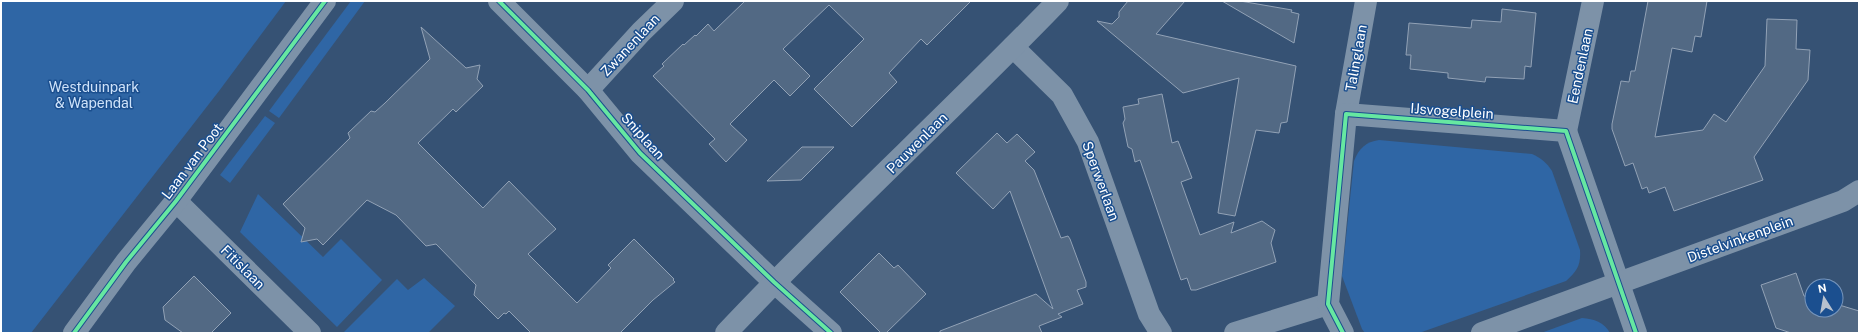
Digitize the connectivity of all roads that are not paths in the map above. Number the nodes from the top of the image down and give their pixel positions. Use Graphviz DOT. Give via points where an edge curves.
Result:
graph roads {
  1 [pos="325,1"];
  2 [pos="499,1"];
  3 [pos="672,1"];
  4 [pos="1058,1"];
  5 [pos="1366,1"];
  6 [pos="1593,1"];
  7 [pos="1013,47"];
  8 [pos="588,90"];
  9 [pos="1346,114"];
  10 [pos="1566,131"];
  11 [pos="1859,191"];
  12 [pos="176,201"];
  13 [pos="774,282"];
  14 [pos="1620,284"];
  15 [pos="1328,304"];
  16 [pos="74,333"];
  17 [pos="310,333"];
  18 [pos="726,333"];
  19 [pos="831,333"];
  20 [pos="1161,333"];
  21 [pos="1235,333"];
  22 [pos="1343,333"];
  23 [pos="1482,333"];
  24 [pos="1636,333"];
  1 -- 12 [label="street, Laan van Poot"];
  2 -- 8 [label="street, Sniplaan"];
  3 -- 8 [label="street, Zwanenlaan"];
  4 -- 7 [label="street, Pauwenlaan"];
  5 -- 9 [label="street, Talinglaan"];
  6 -- 10 [label="street, Eendenlaan"];
  7 -- 13 [label="street, Pauwenlaan"];
  7 -- 20 [label="street, Sperwerlaan" via="1062,95 1088,142 1149,314"];
  8 -- 13 [label="street, Sniplaan" via="640,153"];
  9 -- 10 [label="street, IJsvogelplein"];
  9 -- 15 [label="street"];
  10 -- 14 [label="street"];
  11 -- 14 [label="street, Distelvinkenplein" via="1843,201"];
  12 -- 16 [label="street, Laan van Poot" via="126,262"];
  12 -- 17 [label="street, Fitislaan"];
  13 -- 18 [label="street, Pauwenlaan"];
  13 -- 19 [label="street, Sniplaan"];
  14 -- 23 [label="street"];
  14 -- 24 [label="street"];
  15 -- 21 [label="street"];
  15 -- 22 [label="street"];
}
